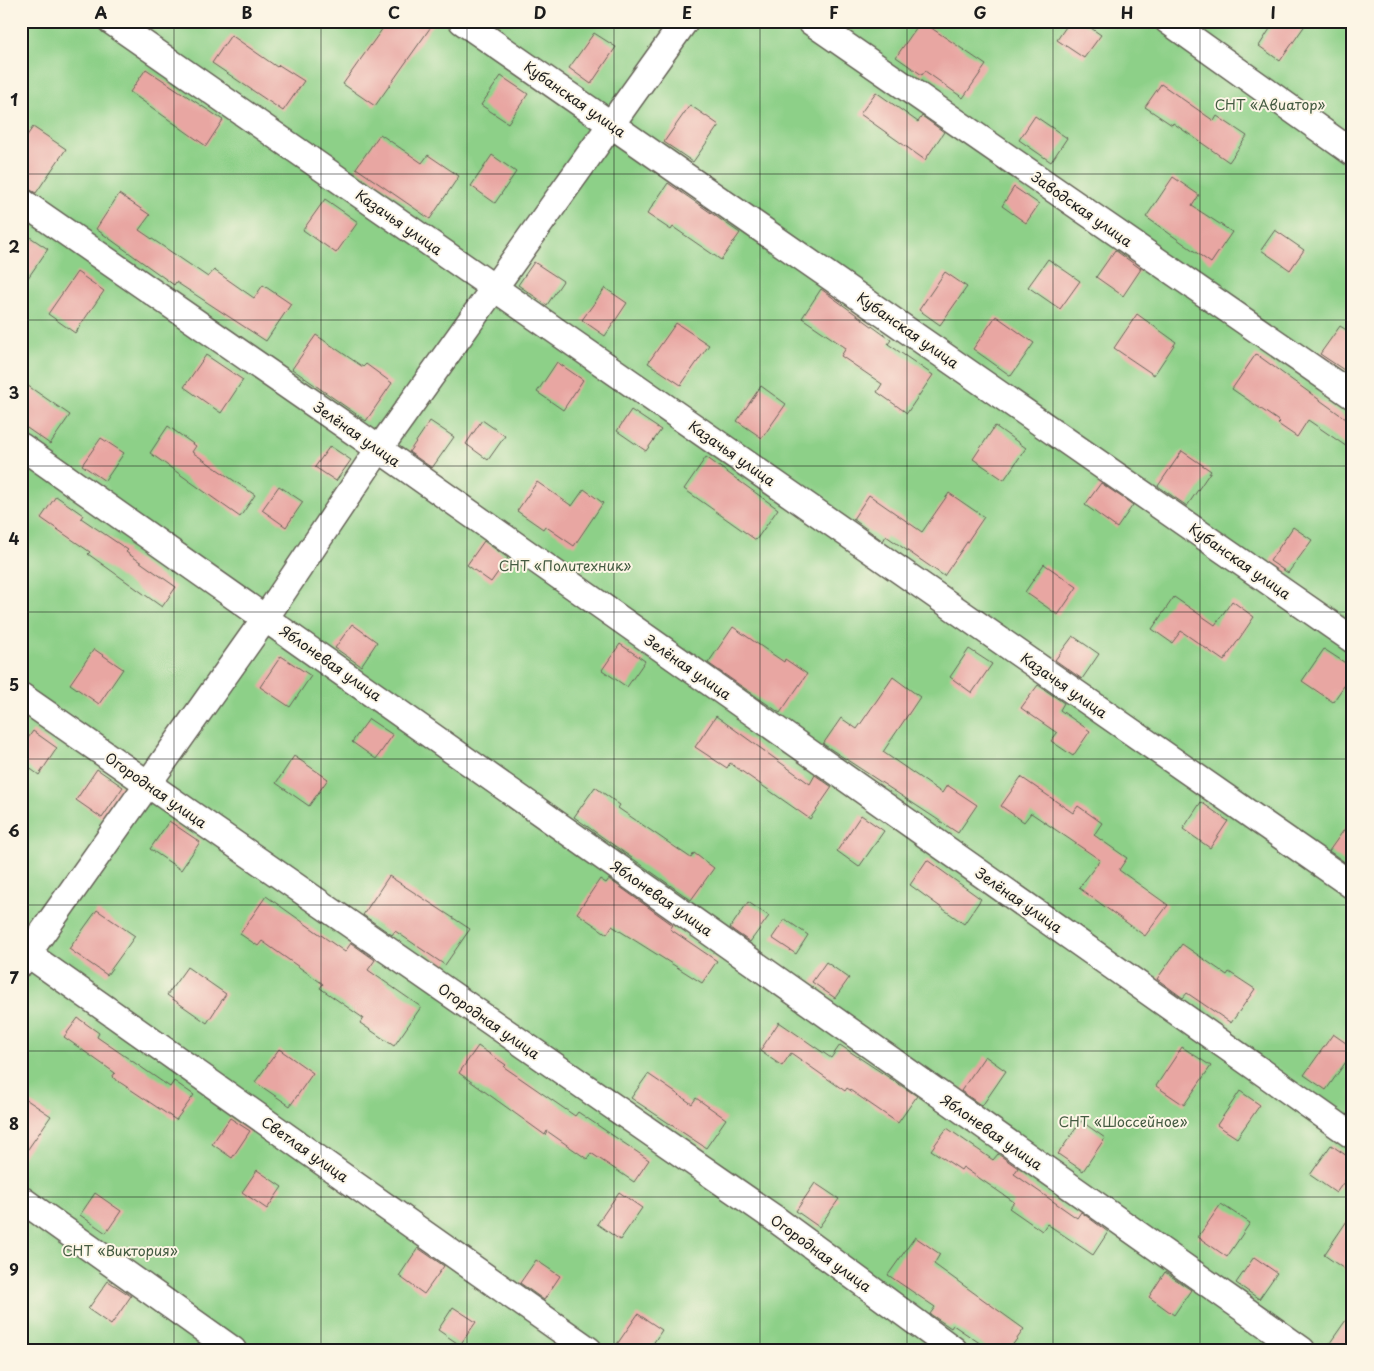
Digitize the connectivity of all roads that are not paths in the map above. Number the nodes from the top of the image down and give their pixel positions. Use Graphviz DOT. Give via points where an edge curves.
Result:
graph roads {
  1 [pos="111,21"];
  2 [pos="462,21"];
  3 [pos="685,21"];
  4 [pos="810,21"];
  5 [pos="1168,21"];
  6 [pos="612,125"];
  7 [pos="1353,152"];
  8 [pos="21,201"];
  9 [pos="495,288"];
  10 [pos="1353,396"];
  11 [pos="21,446"];
  12 [pos="379,449"];
  13 [pos="266,616"];
  14 [pos="1353,640"];
  15 [pos="21,696"];
  16 [pos="148,785"];
  17 [pos="1353,886"];
  18 [pos="24,955"];
  19 [pos="1353,1136"];
  20 [pos="21,1199"];
  21 [pos="233,1350"];
  22 [pos="589,1350"];
  23 [pos="954,1350"];
  24 [pos="1302,1350"];
  1 -- 9 [label="street, Казачья улица"];
  2 -- 6 [label="street, Кубанская улица"];
  3 -- 6 [label="street"];
  4 -- 10 [label="street, Заводская улица"];
  5 -- 7 [label="street"];
  6 -- 9 [label="street"];
  6 -- 14 [label="street, Кубанская улица"];
  8 -- 12 [label="street, Зелёная улица"];
  9 -- 12 [label="street"];
  9 -- 17 [label="street, Казачья улица"];
  11 -- 13 [label="street, Яблоневая улица"];
  12 -- 13 [label="street"];
  12 -- 19 [label="street, Зелёная улица"];
  13 -- 16 [label="street"];
  13 -- 24 [label="street, Яблоневая улица"];
  15 -- 16 [label="street, Огородная улица"];
  16 -- 18 [label="street"];
  16 -- 23 [label="street, Огородная улица" via="774,1218"];
  18 -- 22 [label="street, Светлая улица"];
  20 -- 21 [label="street"];
}
